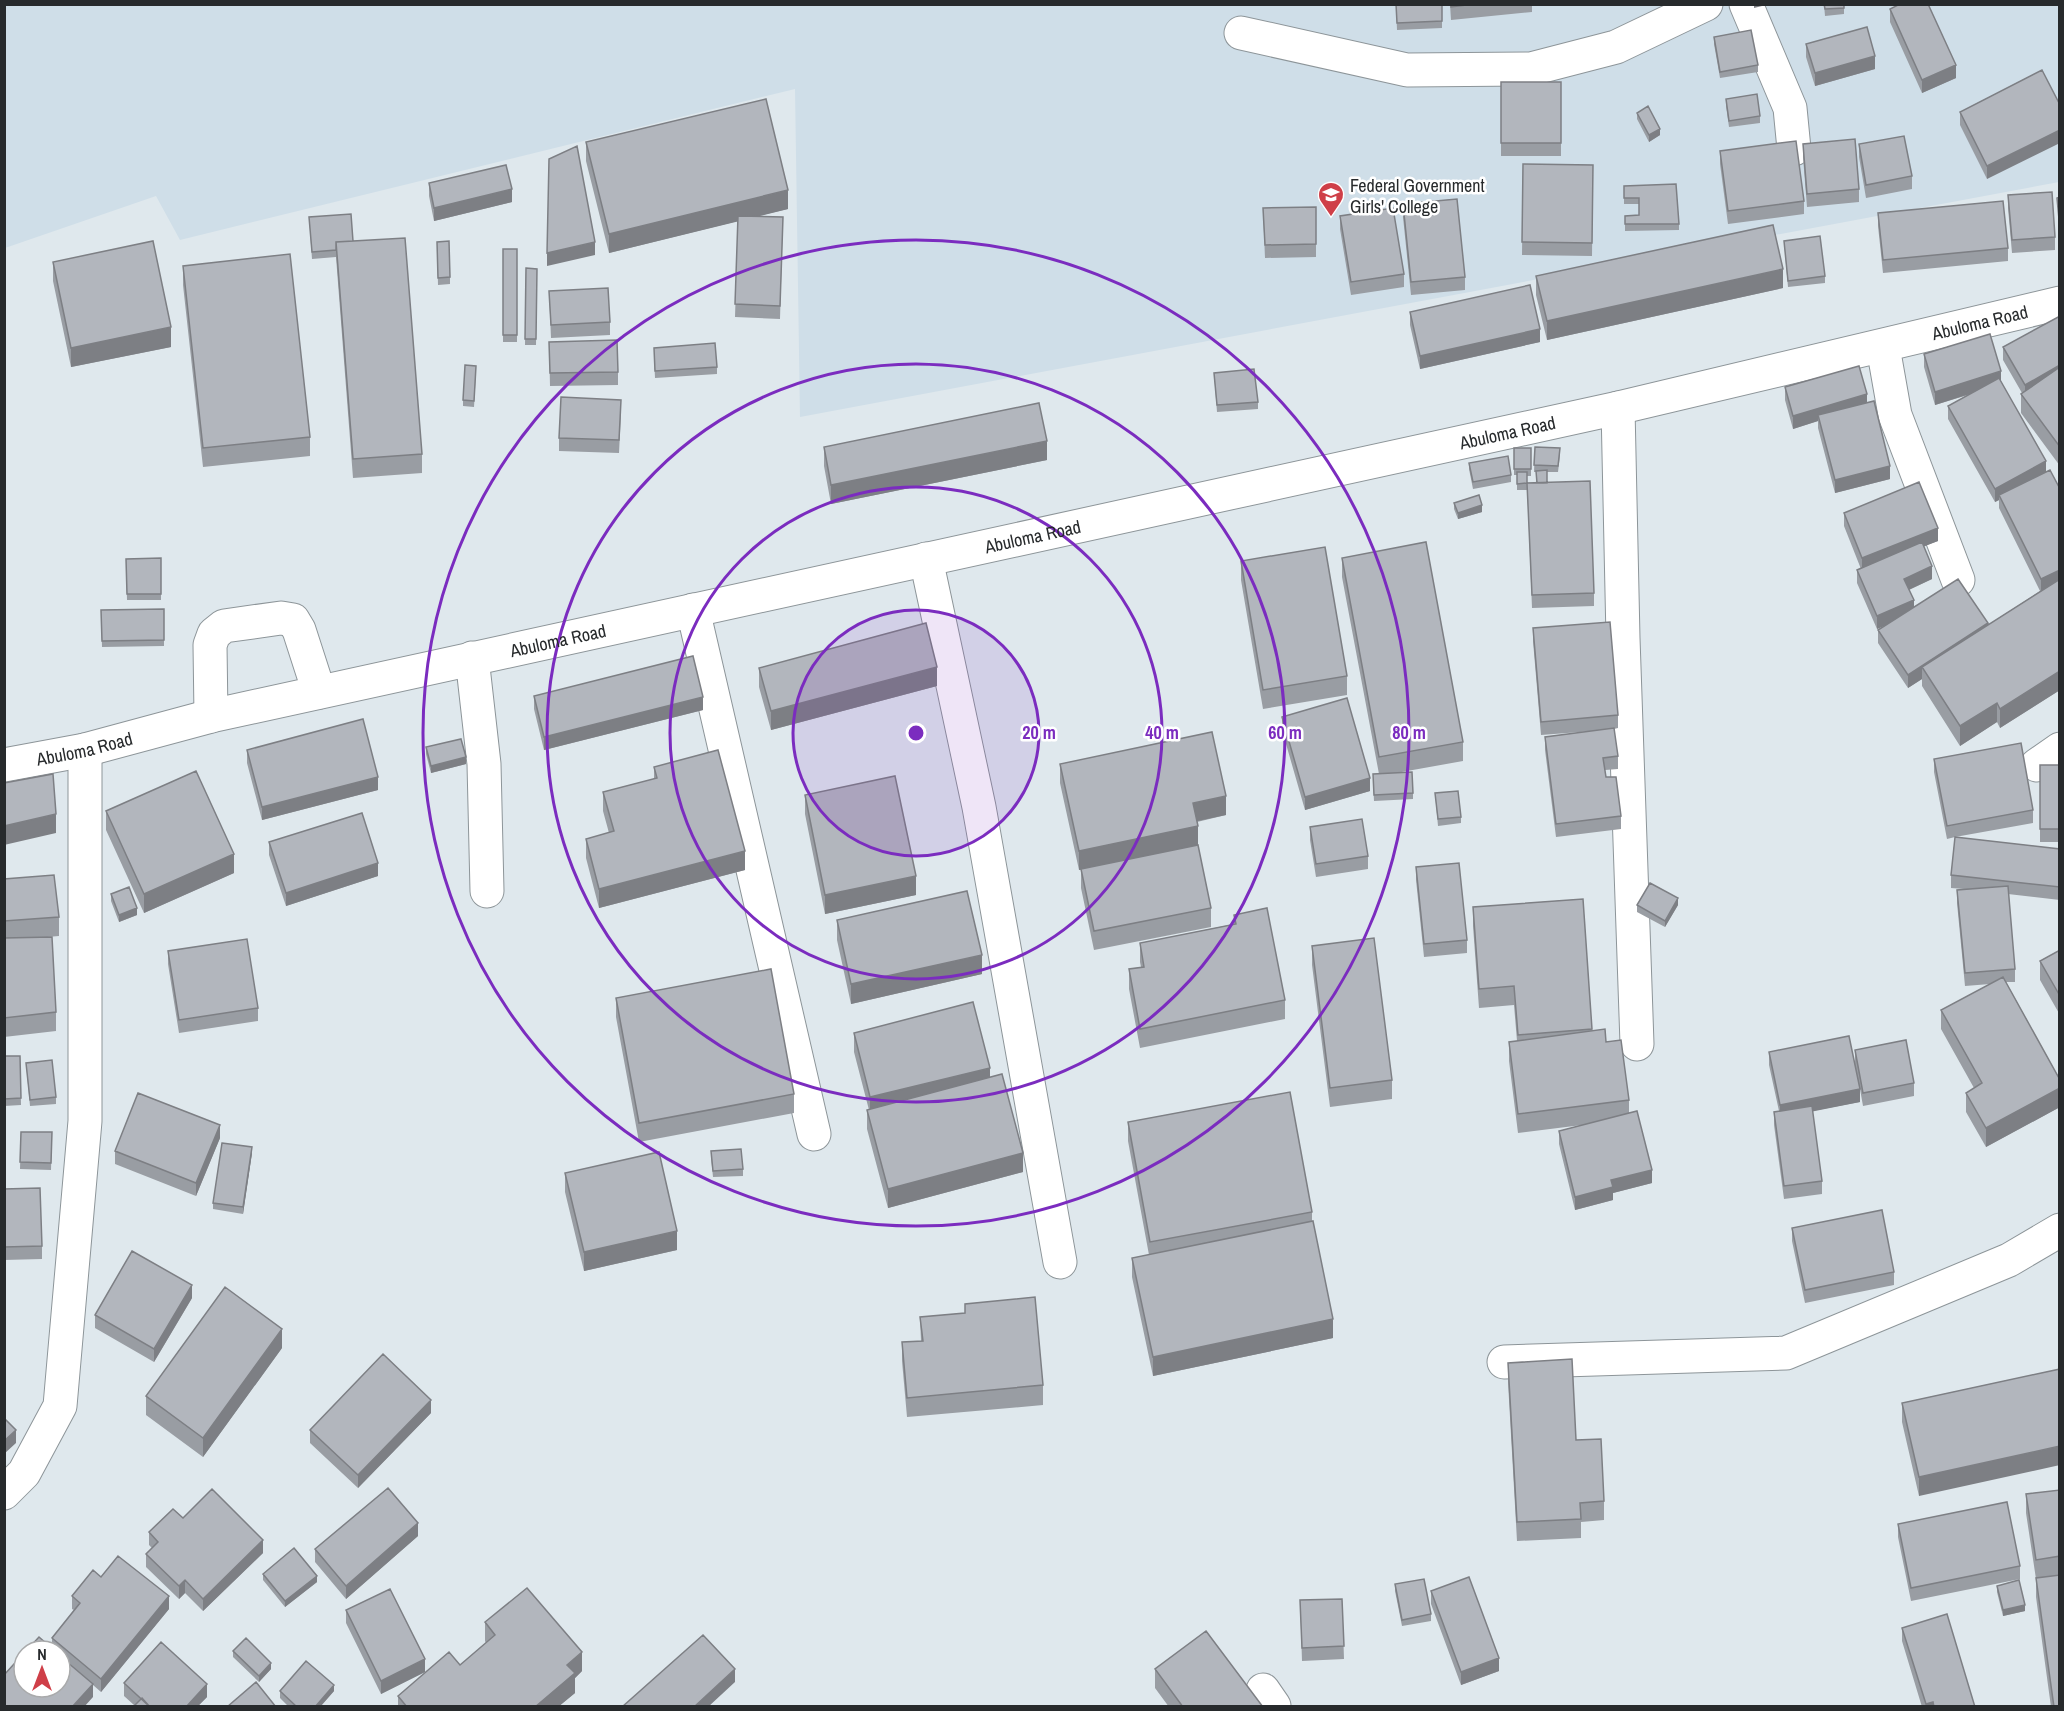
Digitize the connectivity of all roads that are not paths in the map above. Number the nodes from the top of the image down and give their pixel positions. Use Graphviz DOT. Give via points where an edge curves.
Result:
graph roads {
  1 [pos="1706,4"];
  2 [pos="1746,4"];
  3 [pos="1241,33"];
  4 [pos="1794,149"];
  5 [pos="2060,303"];
  6 [pos="1883,346"];
  7 [pos="1618,408"];
  8 [pos="926,559"];
  9 [pos="1958,580"];
  10 [pos="693,610"];
  11 [pos="472,658"];
  12 [pos="319,692"];
  13 [pos="211,716"];
  14 [pos="85,750"];
  15 [pos="4,765"];
  16 [pos="487,891"];
  17 [pos="1637,1044"];
  18 [pos="814,1134"];
  19 [pos="2060,1230"];
  20 [pos="1060,1262"];
  21 [pos="1504,1362"];
  22 [pos="4,1493"];
  1 -- 3 [label="street" via="1616,47 1531,69 1407,70"];
  2 -- 4 [label="street" via="1790,108"];
  5 -- 6 [label="street, Abuloma Road"];
  6 -- 7 [label="street, Abuloma Road"];
  6 -- 9 [label="street" via="1895,415"];
  7 -- 8 [label="street, Abuloma Road"];
  7 -- 17 [label="street"];
  8 -- 10 [label="street, Abuloma Road"];
  8 -- 20 [label="street" via="979,807"];
  10 -- 11 [label="street, Abuloma Road"];
  10 -- 18 [label="street"];
  11 -- 12 [label="street, Abuloma Road"];
  11 -- 16 [label="street" via="484,764"];
  12 -- 13 [label="street, Abuloma Road"];
  12 -- 13 [label="street" via="293,620 281,618 224,626 214,634 210,645"];
  13 -- 14 [label="street, Abuloma Road"];
  14 -- 15 [label="street, Abuloma Road"];
  14 -- 22 [label="street" via="85,1121 60,1406 24,1473"];
  19 -- 21 [label="street" via="2009,1260 1786,1353"];
}
